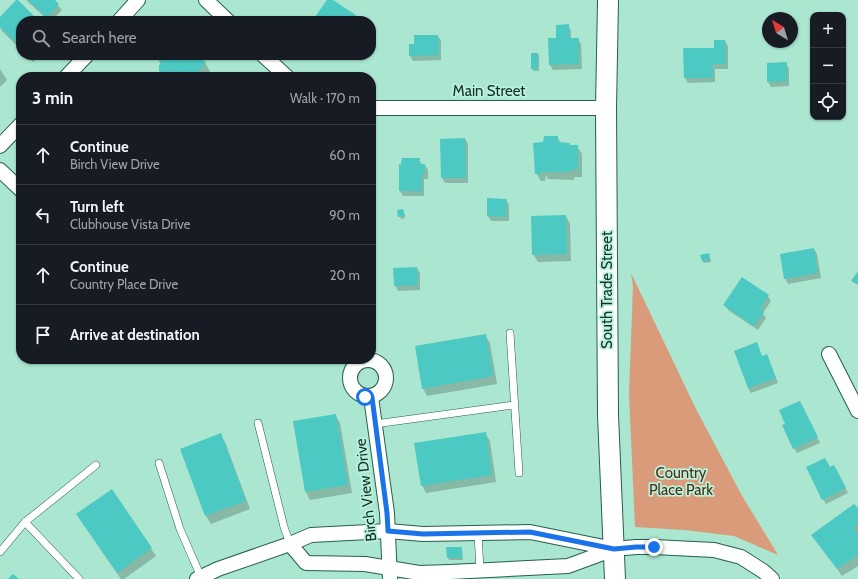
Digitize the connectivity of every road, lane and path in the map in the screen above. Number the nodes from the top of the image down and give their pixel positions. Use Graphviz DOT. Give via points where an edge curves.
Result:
graph roads {
  1 [pos="138,0"];
  2 [pos="206,0"];
  3 [pos="608,0"];
  4 [pos="124,16"];
  5 [pos="223,16"];
  6 [pos="82,60"];
  7 [pos="268,60"];
  8 [pos="71,72"];
  9 [pos="282,72"];
  10 [pos="376,108"];
  11 [pos="606,108"];
  12 [pos="16,129"];
  13 [pos="0,146"];
  14 [pos="0,170"];
  15 [pos="16,185"];
  16 [pos="510,333"];
  17 [pos="829,354"];
  18 [pos="372,397"];
  19 [pos="514,405"];
  20 [pos="858,411"];
  21 [pos="258,423"];
  22 [pos="375,424"];
  23 [pos="159,463"];
  24 [pos="96,465"];
  25 [pos="519,473"];
  26 [pos="25,522"];
  27 [pos="388,531"];
  28 [pos="478,533"];
  29 [pos="290,544"];
  30 [pos="614,549"];
  31 [pos="0,552"];
  32 [pos="480,570"];
  33 [pos="218,574"];
  34 [pos="390,574"];
  35 [pos="199,578"];
  36 [pos="79,579"];
  37 [pos="615,579"];
  38 [pos="772,579"];
  1 -- 4 [label="street"];
  2 -- 5 [label="street"];
  3 -- 11 [label="main road, South Trade Street"];
  6 -- 8 [label="street"];
  7 -- 9 [label="street"];
  10 -- 11 [label="street, Main Street"];
  11 -- 30 [label="main road, South Trade Street" via="608,415"];
  12 -- 13 [label="street"];
  14 -- 15 [label="street"];
  16 -- 19 [label="lane"];
  17 -- 20 [label="street"];
  18 -- 22 [label="street, Birch View Drive"];
  19 -- 22 [label="lane"];
  19 -- 25 [label="lane"];
  21 -- 29 [label="lane"];
  22 -- 27 [label="street, Birch View Drive"];
  23 -- 35 [label="lane" via="180,530"];
  24 -- 26 [label="lane"];
  26 -- 31 [label="lane"];
  26 -- 36 [label="lane"];
  27 -- 28 [label="street" via="423,534"];
  27 -- 29 [label="street" via="311,535"];
  27 -- 34 [label="street, Birch View Drive"];
  28 -- 30 [label="street" via="530,532"];
  28 -- 32 [label="lane"];
  29 -- 33 [label="street"];
  29 -- 34 [label="street" via="306,563 365,564"];
  30 -- 32 [label="street" via="568,566"];
  30 -- 37 [label="main road, South Trade Street"];
  30 -- 38 [label="street" via="643,547 714,550 741,557"];
  32 -- 34 [label="street"];
  33 -- 35 [label="street"];
}
